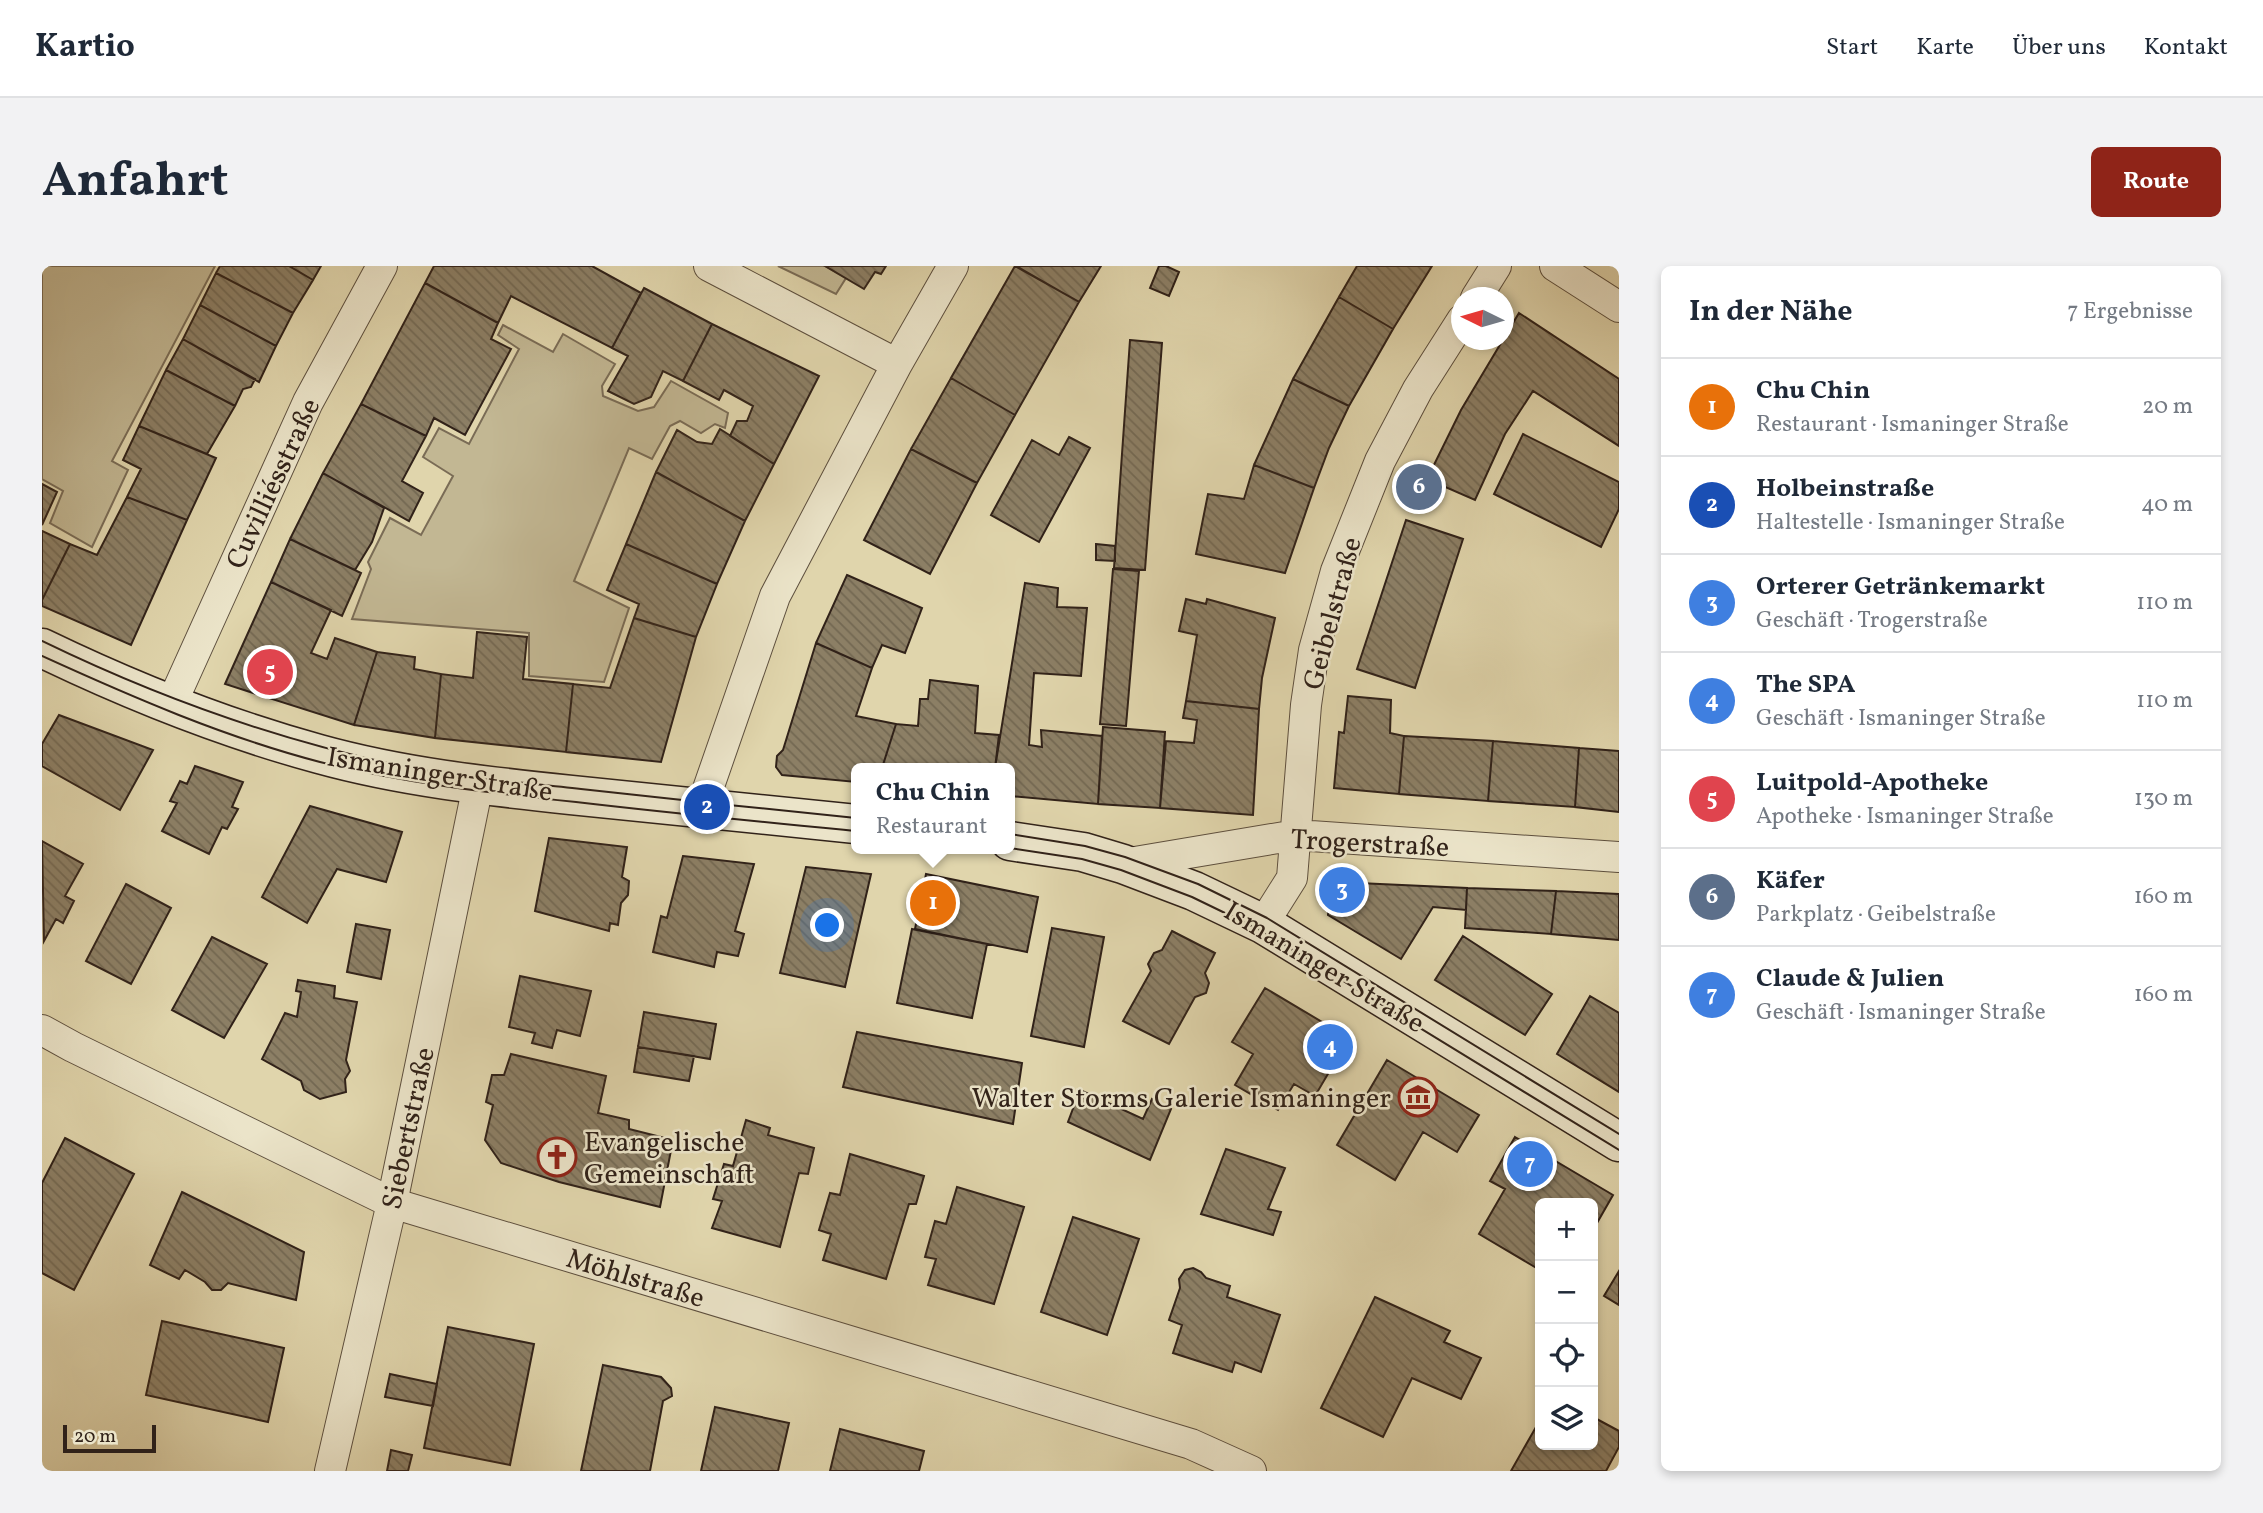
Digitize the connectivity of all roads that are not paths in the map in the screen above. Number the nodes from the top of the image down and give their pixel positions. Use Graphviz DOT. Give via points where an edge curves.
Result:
graph roads {
  1 [pos="382,266"];
  2 [pos="709,266"];
  3 [pos="953,266"];
  4 [pos="1496,266"];
  5 [pos="1555,266"];
  6 [pos="1483,287"];
  7 [pos="1619,307"];
  8 [pos="1451,336"];
  9 [pos="897,364"];
  10 [pos="42,648"];
  11 [pos="171,705"];
  12 [pos="478,785"];
  13 [pos="701,809"];
  14 [pos="851,824"];
  15 [pos="1296,835"];
  16 [pos="1015,842"];
  17 [pos="1619,857"];
  18 [pos="1123,864"];
  19 [pos="1263,924"];
  20 [pos="42,1030"];
  21 [pos="1619,1142"];
  22 [pos="392,1203"];
  23 [pos="330,1471"];
  24 [pos="1251,1471"];
  1 -- 11 [label="street, Cuvilliésstraße" via="308,402"];
  2 -- 9 [label="street"];
  3 -- 9 [label="street"];
  4 -- 6 [label="street"];
  5 -- 7 [label="street"];
  8 -- 15 [label="street, Geibelstraße" via="1380,461 1336,571 1314,650"];
  9 -- 13 [label="street" via="775,596"];
  10 -- 11 [label="street, Ismaninger Straße"];
  11 -- 12 [label="street, Ismaninger Straße" via="320,754"];
  12 -- 13 [label="street, Ismaninger Straße"];
  12 -- 22 [label="street, Siebertstraße"];
  13 -- 14 [label="street, Ismaninger Straße"];
  15 -- 17 [label="street, Trogerstraße"];
  15 -- 18 [label="street, Trogerstraße"];
  15 -- 19 [label="street, Geibelstraße" via="1292,878"];
  16 -- 18 [label="street, Ismaninger Straße" via="1083,852"];
  18 -- 19 [label="street, Ismaninger Straße"];
  19 -- 21 [label="street, Ismaninger Straße"];
  20 -- 22 [label="street, Möhlstraße"];
  22 -- 23 [label="street, Siebertstraße"];
  22 -- 24 [label="street, Möhlstraße" via="1191,1444"];
}
